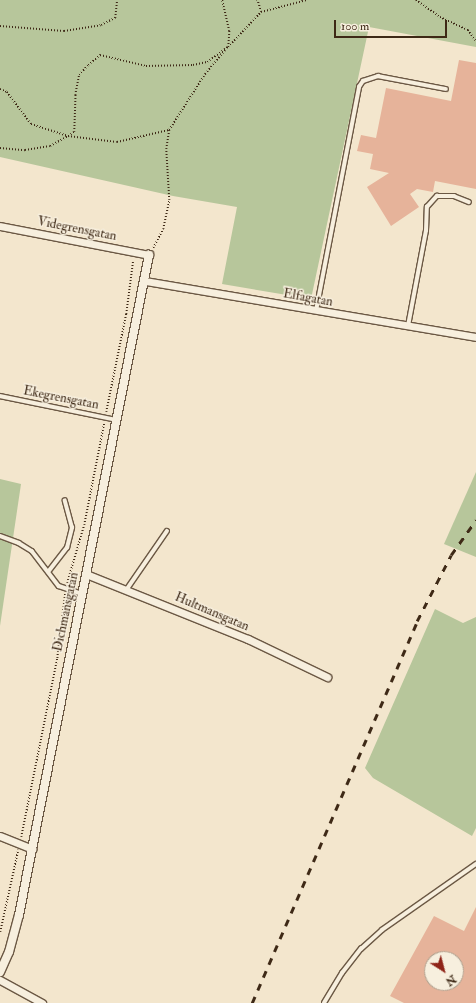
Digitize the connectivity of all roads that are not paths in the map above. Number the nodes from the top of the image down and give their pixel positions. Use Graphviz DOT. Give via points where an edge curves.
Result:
graph roads {
  1 [pos="446,89"];
  2 [pos="469,202"];
  3 [pos="0,226"];
  4 [pos="149,255"];
  5 [pos="145,281"];
  6 [pos="316,312"];
  7 [pos="408,327"];
  8 [pos="476,337"];
  9 [pos="0,396"];
  10 [pos="118,420"];
  11 [pos="65,501"];
  12 [pos="167,531"];
  13 [pos="0,536"];
  14 [pos="48,572"];
  15 [pos="86,574"];
  16 [pos="127,590"];
  17 [pos="82,594"];
  18 [pos="327,677"];
  19 [pos="0,836"];
  20 [pos="32,849"];
  21 [pos="476,864"];
  22 [pos="0,972"];
  23 [pos="0,980"];
  24 [pos="42,1003"];
  25 [pos="324,1003"];
  1 -- 6 [label="lane" via="378,76 363,81 359,87"];
  2 -- 7 [label="lane" via="454,196 437,196 427,207 426,231"];
  3 -- 4 [label="street, Videgrensgatan"];
  4 -- 5 [label="street, Dichmansgatan"];
  5 -- 6 [label="street, Elfagatan"];
  5 -- 10 [label="street, Dichmansgatan"];
  6 -- 7 [label="street, Elfagatan"];
  7 -- 8 [label="street, Elfagatan"];
  9 -- 10 [label="lane, Ekegrensgatan"];
  10 -- 15 [label="street, Dichmansgatan"];
  11 -- 14 [label="lane" via="72,528 67,548"];
  12 -- 16 [label="lane"];
  13 -- 14 [label="lane" via="32,551"];
  14 -- 17 [label="lane" via="59,586"];
  15 -- 16 [label="street, Hultmansgatan"];
  15 -- 17 [label="street, Dichmansgatan"];
  16 -- 18 [label="street, Hultmansgatan" via="248,640"];
  17 -- 20 [label="street, Dichmansgatan"];
  19 -- 20 [label="street"];
  20 -- 22 [label="street, Dichmansgatan" via="19,915 9,952"];
  21 -- 25 [label="lane" via="382,930 356,955"];
  23 -- 24 [label="street"];
}
